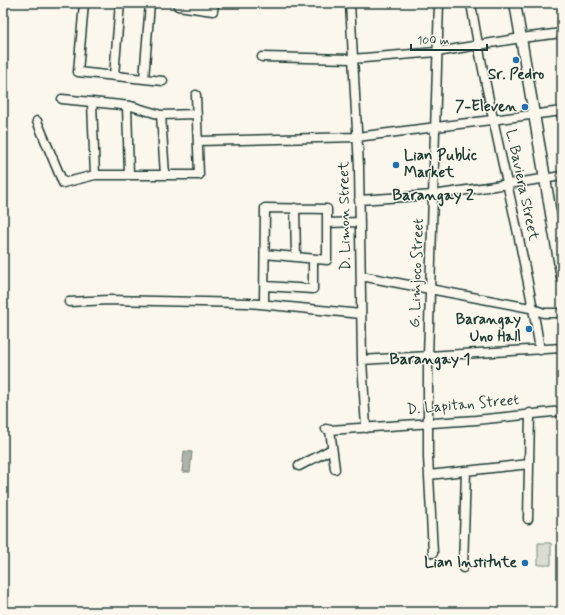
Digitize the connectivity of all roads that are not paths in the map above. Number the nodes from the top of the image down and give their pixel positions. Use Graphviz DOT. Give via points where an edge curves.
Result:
graph roads {
  1 [pos="84,3"];
  2 [pos="120,3"];
  3 [pos="150,3"];
  4 [pos="178,3"];
  5 [pos="214,3"];
  6 [pos="350,3"];
  7 [pos="438,3"];
  8 [pos="472,3"];
  9 [pos="515,3"];
  10 [pos="562,33"];
  11 [pos="521,38"];
  12 [pos="478,46"];
  13 [pos="437,52"];
  14 [pos="262,57"];
  15 [pos="352,59"];
  16 [pos="114,76"];
  17 [pos="144,79"];
  18 [pos="163,81"];
  19 [pos="196,95"];
  20 [pos="62,100"];
  21 [pos="92,103"];
  22 [pos="127,106"];
  23 [pos="562,111"];
  24 [pos="197,114"];
  25 [pos="535,114"];
  26 [pos="161,115"];
  27 [pos="494,119"];
  28 [pos="37,121"];
  29 [pos="435,128"];
  30 [pos="357,137"];
  31 [pos="198,141"];
  32 [pos="95,175"];
  33 [pos="129,175"];
  34 [pos="165,175"];
  35 [pos="562,176"];
  36 [pos="546,178"];
  37 [pos="508,184"];
  38 [pos="433,195"];
  39 [pos="359,200"];
  40 [pos="295,208"];
  41 [pos="360,222"];
  42 [pos="327,223"];
  43 [pos="265,254"];
  44 [pos="296,257"];
  45 [pos="313,259"];
  46 [pos="361,276"];
  47 [pos="562,278"];
  48 [pos="265,286"];
  49 [pos="430,288"];
  50 [pos="69,302"];
  51 [pos="264,304"];
  52 [pos="534,310"];
  53 [pos="562,313"];
  54 [pos="361,314"];
  55 [pos="562,348"];
  56 [pos="540,350"];
  57 [pos="428,356"];
  58 [pos="362,360"];
  59 [pos="562,411"];
  60 [pos="530,413"];
  61 [pos="428,423"];
  62 [pos="366,428"];
  63 [pos="332,449"];
  64 [pos="529,464"];
  65 [pos="299,466"];
  66 [pos="335,469"];
  67 [pos="466,471"];
  68 [pos="429,475"];
  69 [pos="528,519"];
  70 [pos="433,553"];
  71 [pos="463,568"];
  1 -- 16 [label="street" via="78,72"];
  2 -- 16 [label="street"];
  3 -- 17 [label="street"];
  4 -- 5 [label="street" via="178,6 213,11"];
  6 -- 15 [label="street, D. Limon Street"];
  7 -- 13 [label="street, G. Limjoco Street"];
  8 -- 12 [label="street, L. Baviera Street"];
  9 -- 11 [label="main road"];
  10 -- 11 [label="street"];
  11 -- 12 [label="street"];
  11 -- 25 [label="main road"];
  12 -- 13 [label="street"];
  12 -- 27 [label="street, L. Baviera Street"];
  13 -- 15 [label="street"];
  13 -- 29 [label="street, G. Limjoco Street"];
  14 -- 15 [label="street"];
  15 -- 30 [label="street, D. Limon Street"];
  16 -- 17 [label="street"];
  17 -- 18 [label="street"];
  19 -- 24 [label="street"];
  20 -- 21 [label="street"];
  21 -- 22 [label="street"];
  21 -- 32 [label="street"];
  22 -- 26 [label="street"];
  22 -- 33 [label="street"];
  23 -- 25 [label="street"];
  24 -- 26 [label="street"];
  24 -- 31 [label="street"];
  25 -- 27 [label="street"];
  25 -- 36 [label="main road"];
  26 -- 34 [label="street"];
  27 -- 29 [label="street"];
  27 -- 37 [label="street, L. Baviera Street"];
  28 -- 32 [label="street" via="63,183"];
  29 -- 30 [label="street"];
  29 -- 38 [label="street, G. Limjoco Street"];
  30 -- 31 [label="street"];
  30 -- 39 [label="street, D. Limon Street"];
  31 -- 34 [label="street" via="199,175"];
  32 -- 33 [label="street"];
  33 -- 34 [label="street"];
  35 -- 36 [label="street"];
  36 -- 37 [label="street"];
  36 -- 47 [label="main road"];
  37 -- 38 [label="street"];
  37 -- 52 [label="street, L. Baviera Street"];
  38 -- 39 [label="street"];
  38 -- 49 [label="street, G. Limjoco Street"];
  39 -- 41 [label="street, D. Limon Street"];
  40 -- 42 [label="street" via="327,209"];
  40 -- 43 [label="street" via="265,208"];
  40 -- 44 [label="street"];
  41 -- 42 [label="street"];
  41 -- 46 [label="street, D. Limon Street"];
  42 -- 45 [label="street" via="327,260"];
  43 -- 44 [label="street"];
  43 -- 48 [label="street"];
  44 -- 45 [label="street"];
  45 -- 48 [label="street" via="313,289"];
  46 -- 49 [label="street"];
  46 -- 54 [label="street, D. Limon Street"];
  48 -- 51 [label="street"];
  49 -- 52 [label="street"];
  49 -- 57 [label="street, G. Limjoco Street"];
  50 -- 51 [label="street"];
  51 -- 54 [label="street"];
  52 -- 53 [label="street"];
  52 -- 56 [label="street, L. Baviera Street"];
  54 -- 58 [label="street, D. Limon Street"];
  55 -- 56 [label="street"];
  56 -- 57 [label="street"];
  57 -- 58 [label="street"];
  57 -- 61 [label="street, G. Limjoco Street"];
  58 -- 62 [label="street, D. Limon Street"];
  59 -- 60 [label="street, D. Lapitan Street"];
  60 -- 61 [label="street, D. Lapitan Street"];
  60 -- 64 [label="street"];
  61 -- 62 [label="street, D. Lapitan Street"];
  61 -- 68 [label="street, G. Limjoco Street"];
  62 -- 63 [label="street, D. Lapitan Street" via="328,430"];
  63 -- 65 [label="street"];
  63 -- 66 [label="street"];
  64 -- 67 [label="street"];
  64 -- 69 [label="street"];
  67 -- 68 [label="street"];
  67 -- 71 [label="street"];
  68 -- 70 [label="street, G. Limjoco Street"];
}
